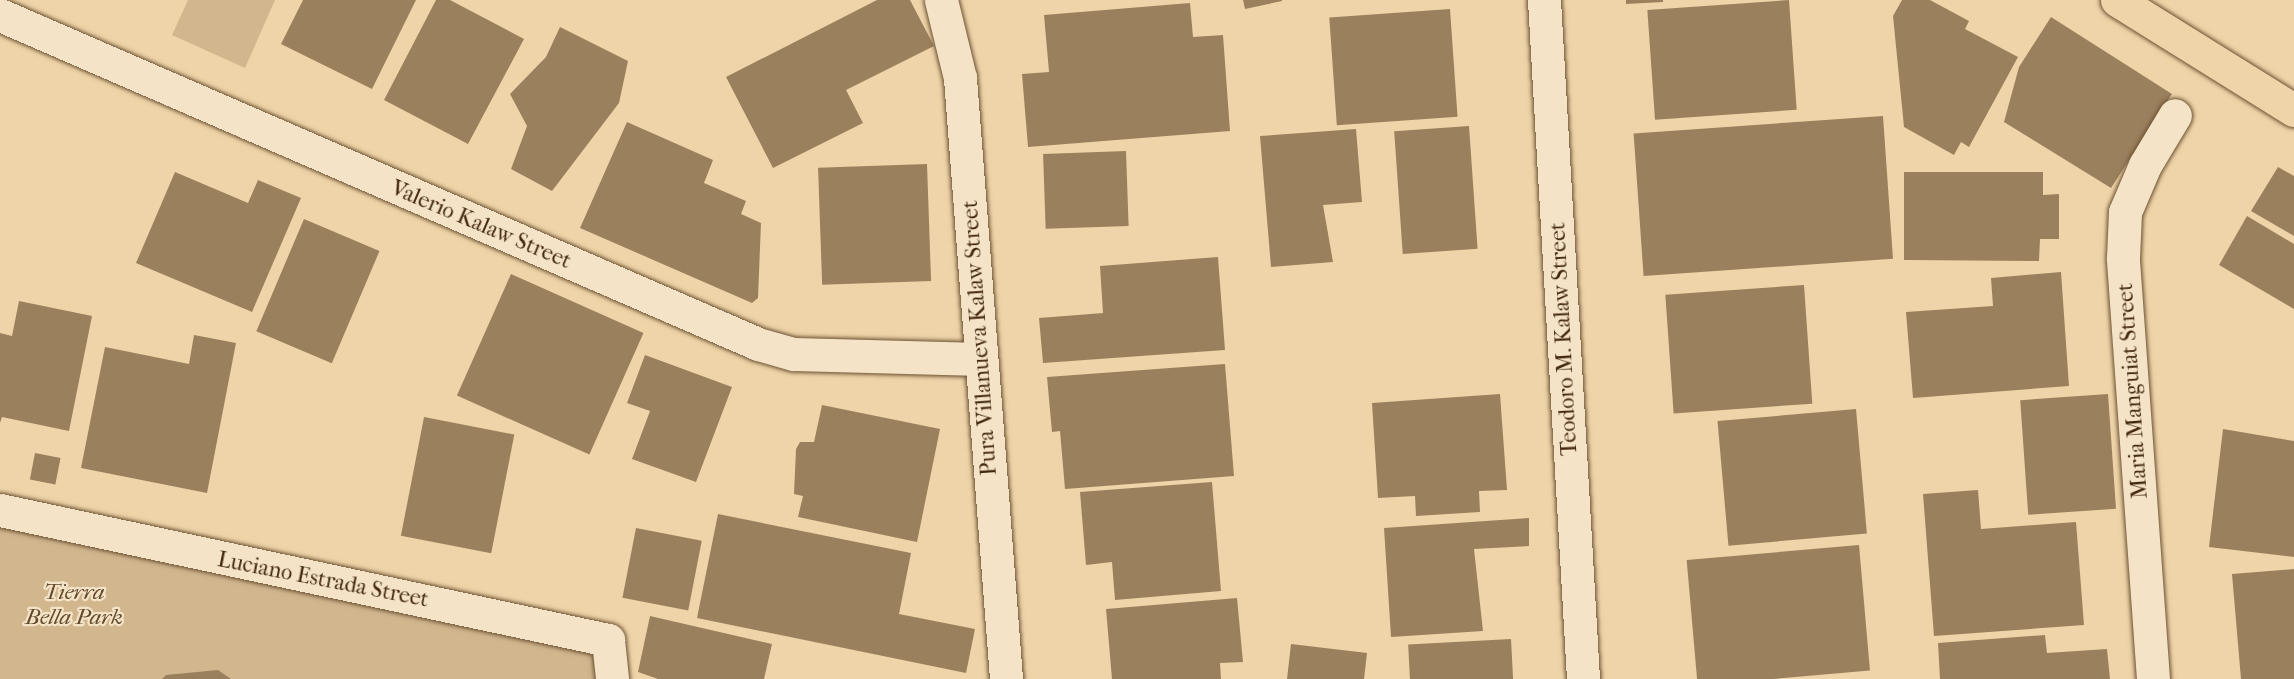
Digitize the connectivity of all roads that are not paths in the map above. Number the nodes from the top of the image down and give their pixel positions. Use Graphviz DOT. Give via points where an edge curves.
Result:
graph roads {
  1 [pos="941,0"];
  2 [pos="1544,0"];
  3 [pos="2118,0"];
  4 [pos="0,15"];
  5 [pos="2294,110"];
  6 [pos="2175,115"];
  7 [pos="981,358"];
  8 [pos="0,510"];
  9 [pos="612,679"];
  10 [pos="1006,679"];
  11 [pos="1583,679"];
  12 [pos="2153,679"];
  1 -- 7 [label="street, Pura Villanueva Kalaw Street" via="960,78"];
  2 -- 11 [label="street, Teodoro M. Kalaw Street"];
  3 -- 5 [label="main road"];
  4 -- 7 [label="street, Valerio Kalaw Street" via="758,344 794,354"];
  6 -- 12 [label="street, Maria Manguiat Street" via="2145,165 2125,212 2123,258"];
  7 -- 10 [label="street, Pura Villanueva Kalaw Street"];
  8 -- 9 [label="street, Luciano Estrada Street" via="608,640"];
}
